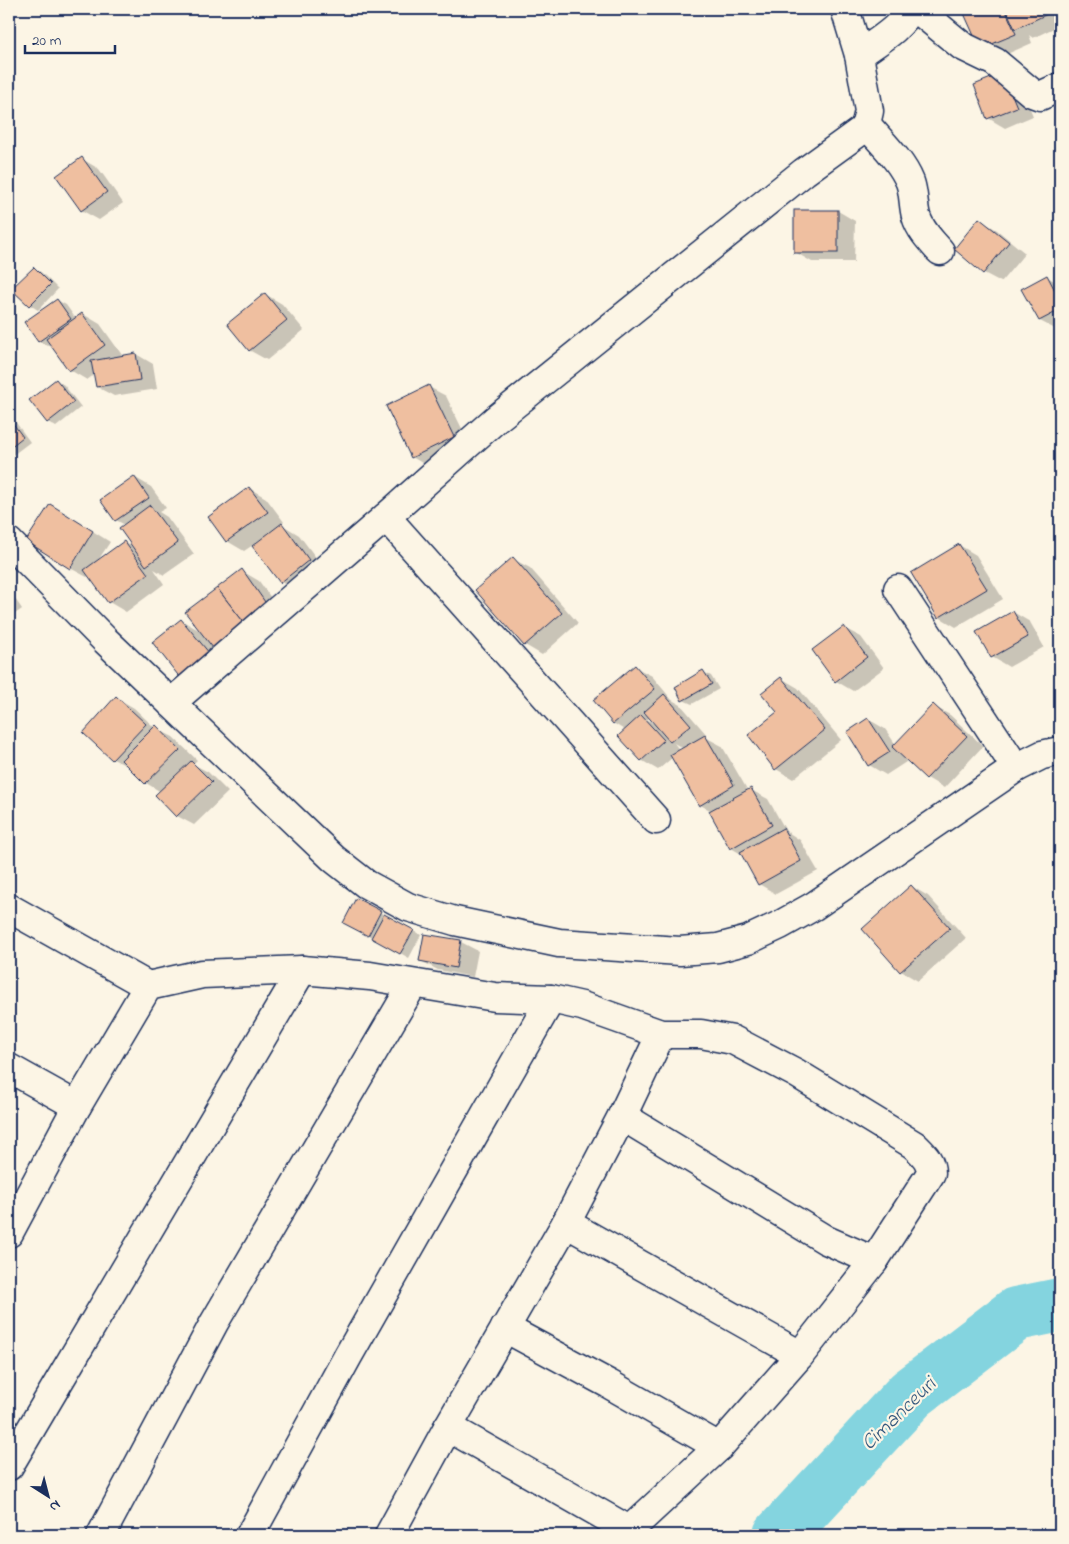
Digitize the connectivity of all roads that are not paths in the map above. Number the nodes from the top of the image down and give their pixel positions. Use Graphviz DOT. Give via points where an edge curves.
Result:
graph roads {
  1 [pos="845,9"];
  2 [pos="910,9"];
  3 [pos="917,9"];
  4 [pos="859,55"];
  5 [pos="1060,87"];
  6 [pos="866,124"];
  7 [pos="940,251"];
  8 [pos="386,517"];
  9 [pos="9,542"];
  10 [pos="898,589"];
  11 [pos="171,703"];
  12 [pos="1060,751"];
  13 [pos="1016,768"];
  14 [pos="656,820"];
  15 [pos="9,908"];
  16 [pos="302,970"];
  17 [pos="413,984"];
  18 [pos="148,986"];
  19 [pos="551,999"];
  20 [pos="661,1034"];
  21 [pos="9,1068"];
  22 [pos="77,1106"];
  23 [pos="622,1116"];
  24 [pos="11,1222"];
  25 [pos="566,1223"];
  26 [pos="874,1261"];
  27 [pos="505,1328"];
  28 [pos="800,1356"];
  29 [pos="448,1427"];
  30 [pos="718,1447"];
  31 [pos="9,1466"];
  32 [pos="627,1533"];
  33 [pos="100,1535"];
  34 [pos="250,1535"];
  35 [pos="389,1535"];
  1 -- 4 [label="street"];
  2 -- 4 [label="street" via="890,33"];
  3 -- 5 [label="street" via="962,46 995,62 1032,93 1040,96"];
  4 -- 6 [label="street" via="869,111"];
  6 -- 7 [label="street" via="910,181 916,217"];
  6 -- 8 [label="street" via="495,420"];
  8 -- 11 [label="street"];
  8 -- 14 [label="street"];
  9 -- 11 [label="street"];
  10 -- 13 [label="street"];
  11 -- 13 [label="street" via="334,858 366,884 408,906 455,921 568,944 680,951 718,948 748,940 814,906"];
  12 -- 13 [label="street" via="1042,755"];
  15 -- 18 [label="street"];
  16 -- 17 [label="street" via="370,976"];
  16 -- 18 [label="street" via="202,974"];
  16 -- 31 [label="street"];
  17 -- 19 [label="street" via="495,997"];
  17 -- 33 [label="street" via="214,1324"];
  18 -- 22 [label="street"];
  19 -- 20 [label="street" via="582,1006"];
  19 -- 34 [label="street"];
  20 -- 23 [label="street"];
  20 -- 26 [label="street" via="701,1034 733,1040 796,1072 922,1152 931,1165 931,1173"];
  21 -- 22 [label="street"];
  22 -- 24 [label="street"];
  23 -- 25 [label="street"];
  23 -- 26 [label="street" via="826,1240"];
  25 -- 27 [label="street"];
  25 -- 28 [label="street"];
  26 -- 28 [label="street"];
  27 -- 29 [label="street"];
  27 -- 30 [label="street"];
  28 -- 30 [label="street"];
  29 -- 32 [label="street"];
  29 -- 35 [label="street"];
  30 -- 32 [label="street"];
}
